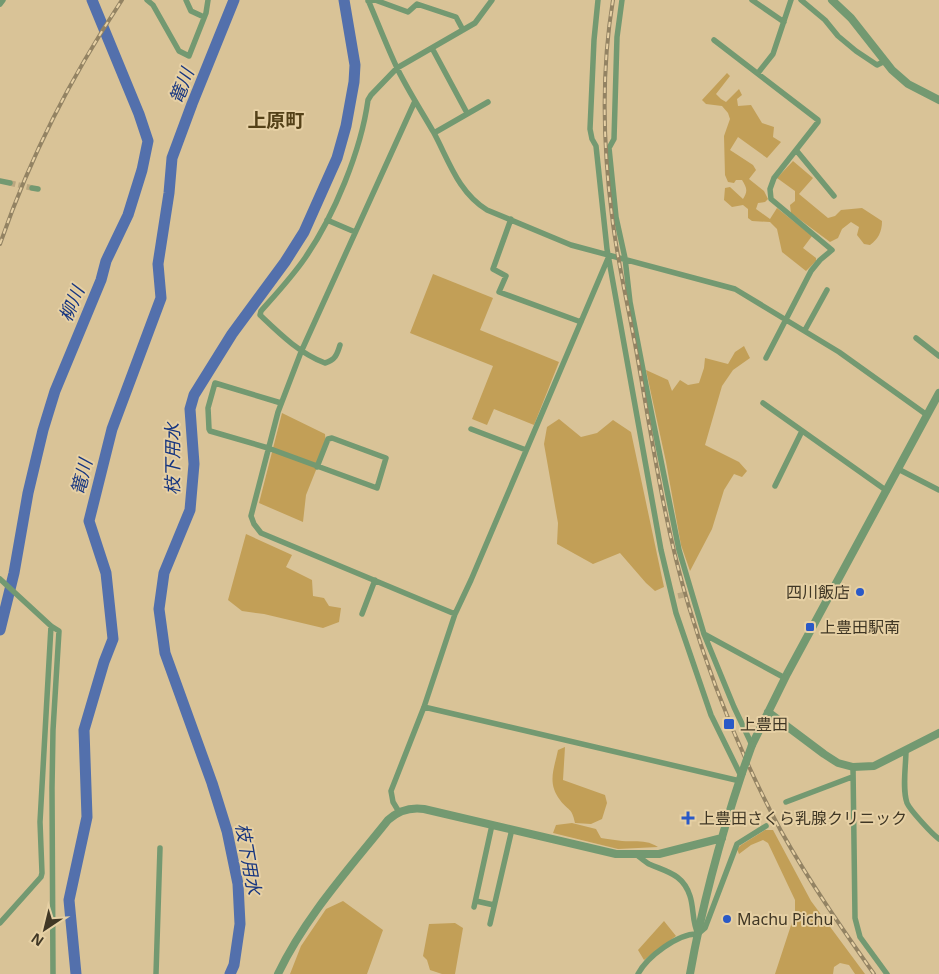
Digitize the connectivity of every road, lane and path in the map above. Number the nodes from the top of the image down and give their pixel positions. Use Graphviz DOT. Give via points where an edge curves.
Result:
graph roads {
  1 [pos="3,0"];
  2 [pos="147,0"];
  3 [pos="186,0"];
  4 [pos="208,0"];
  5 [pos="368,0"];
  6 [pos="492,0"];
  7 [pos="598,0"];
  8 [pos="622,0"];
  9 [pos="752,0"];
  10 [pos="791,0"];
  11 [pos="801,0"];
  12 [pos="832,0"];
  13 [pos="418,2"];
  14 [pos="0,4"];
  15 [pos="204,17"];
  16 [pos="784,22"];
  17 [pos="463,30"];
  18 [pos="714,40"];
  19 [pos="432,48"];
  20 [pos="885,62"];
  21 [pos="397,68"];
  22 [pos="758,73"];
  23 [pos="939,100"];
  24 [pos="415,102"];
  25 [pos="488,102"];
  26 [pos="467,113"];
  27 [pos="434,133"];
  28 [pos="796,150"];
  29 [pos="0,181"];
  30 [pos="10,183"];
  31 [pos="834,196"];
  32 [pos="511,219"];
  33 [pos="327,220"];
  34 [pos="355,232"];
  35 [pos="609,256"];
  36 [pos="625,258"];
  37 [pos="827,290"];
  38 [pos="786,319"];
  39 [pos="580,322"];
  40 [pos="805,330"];
  41 [pos="916,338"];
  42 [pos="340,345"];
  43 [pos="301,352"];
  44 [pos="939,356"];
  45 [pos="766,358"];
  46 [pos="939,393"];
  47 [pos="281,403"];
  48 [pos="763,403"];
  49 [pos="927,414"];
  50 [pos="471,429"];
  51 [pos="802,431"];
  52 [pos="268,448"];
  53 [pos="526,450"];
  54 [pos="317,467"];
  55 [pos="898,469"];
  56 [pos="775,486"];
  57 [pos="939,490"];
  58 [pos="887,491"];
  59 [pos="375,580"];
  60 [pos="2,581"];
  61 [pos="362,614"];
  62 [pos="454,614"];
  63 [pos="51,626"];
  64 [pos="704,634"];
  65 [pos="785,678"];
  66 [pos="424,707"];
  67 [pos="768,712"];
  68 [pos="939,733"];
  69 [pos="752,745"];
  70 [pos="906,750"];
  71 [pos="853,767"];
  72 [pos="741,777"];
  73 [pos="852,777"];
  74 [pos="786,802"];
  75 [pos="399,812"];
  76 [pos="492,825"];
  77 [pos="766,826"];
  78 [pos="512,829"];
  79 [pos="722,838"];
  80 [pos="939,839"];
  81 [pos="160,848"];
  82 [pos="637,855"];
  83 [pos="494,905"];
  84 [pos="0,923"];
  85 [pos="490,924"];
  86 [pos="698,934"];
  87 [pos="53,974"];
  88 [pos="156,974"];
  89 [pos="278,974"];
  90 [pos="638,974"];
  91 [pos="690,974"];
  92 [pos="887,974"];
  1 -- 14 [label="street"];
  2 -- 15 [label="street" via="179,51 189,56"];
  3 -- 15 [label="street" via="191,11"];
  4 -- 15 [label="street"];
  5 -- 13 [label="street" via="408,12"];
  5 -- 21 [label="street"];
  6 -- 17 [label="street" via="477,21"];
  7 -- 35 [label="street" via="590,129 596,146"];
  8 -- 36 [label="street" via="617,38 614,139 609,148 616,217"];
  9 -- 16 [label="street"];
  10 -- 16 [label="street"];
  11 -- 20 [label="street" via="856,52 877,65"];
  12 -- 20 [label="street" via="851,18"];
  13 -- 17 [label="street" via="456,17"];
  16 -- 22 [label="street" via="773,54"];
  17 -- 19 [label="street"];
  18 -- 22 [label="street"];
  19 -- 21 [label="street"];
  19 -- 26 [label="street"];
  20 -- 23 [label="street" via="908,84"];
  21 -- 24 [label="street"];
  21 -- 33 [label="street" via="368,100 355,152"];
  22 -- 28 [label="street" via="818,120"];
  24 -- 27 [label="street"];
  24 -- 34 [label="street"];
  25 -- 26 [label="street"];
  26 -- 27 [label="street"];
  27 -- 32 [label="street" via="452,171 469,196 487,210"];
  28 -- 31 [label="street"];
  28 -- 38 [label="street" via="774,178 771,200 832,250 811,271"];
  29 -- 30 [label="street"];
  32 -- 35 [label="street" via="571,245"];
  32 -- 39 [label="street" via="493,269 506,276 499,292"];
  33 -- 34 [label="street"];
  33 -- 43 [label="street" via="296,270 260,311 260,315"];
  34 -- 43 [label="street"];
  35 -- 36 [label="street"];
  35 -- 39 [label="street"];
  35 -- 72 [label="street" via="661,550 675,597 676,613 711,715"];
  36 -- 38 [label="street" via="728,287"];
  36 -- 64 [label="street" via="630,302 679,550 689,593"];
  37 -- 40 [label="street"];
  38 -- 40 [label="street"];
  38 -- 45 [label="street"];
  39 -- 53 [label="street"];
  40 -- 49 [label="street"];
  41 -- 44 [label="street"];
  42 -- 43 [label="street" via="335,357 325,363"];
  43 -- 47 [label="street"];
  46 -- 49 [label="street"];
  47 -- 52 [label="street"];
  47 -- 52 [label="street" via="215,383 208,408 210,431"];
  48 -- 51 [label="street"];
  49 -- 55 [label="street"];
  50 -- 53 [label="street"];
  51 -- 56 [label="street"];
  51 -- 58 [label="street"];
  52 -- 54 [label="street"];
  52 -- 59 [label="street" via="251,516 257,529"];
  53 -- 62 [label="street"];
  54 -- 54 [label="street" via="377,488 386,458 332,438 328,439"];
  55 -- 57 [label="street"];
  55 -- 58 [label="street"];
  58 -- 65 [label="street"];
  59 -- 61 [label="street"];
  59 -- 62 [label="street"];
  60 -- 63 [label="street"];
  62 -- 66 [label="street"];
  63 -- 84 [label="street" via="40,822 42,873"];
  63 -- 87 [label="street" via="59,631 52,778"];
  64 -- 65 [label="street"];
  64 -- 69 [label="street"];
  65 -- 67 [label="street"];
  66 -- 72 [label="street"];
  66 -- 75 [label="street" via="391,791 392,802"];
  67 -- 69 [label="street"];
  67 -- 71 [label="street" via="824,754"];
  68 -- 70 [label="street"];
  69 -- 72 [label="street, bridge"];
  70 -- 71 [label="street" via="874,766"];
  70 -- 80 [label="street" via="908,804"];
  71 -- 73 [label="street"];
  72 -- 79 [label="street"];
  73 -- 74 [label="street"];
  73 -- 92 [label="street" via="856,918 860,937"];
  75 -- 76 [label="street" via="418,808"];
  75 -- 89 [label="street" via="388,820 328,893"];
  76 -- 78 [label="street"];
  76 -- 83 [label="street" via="475,904"];
  77 -- 86 [label="street" via="737,844 705,928"];
  78 -- 82 [label="street" via="616,854"];
  78 -- 83 [label="street"];
  79 -- 82 [label="street" via="667,852"];
  79 -- 86 [label="street"];
  81 -- 88 [label="street"];
  82 -- 86 [label="street" via="673,874 686,885"];
  83 -- 85 [label="street"];
  86 -- 90 [label="street" via="673,941 649,959"];
  86 -- 91 [label="street"];
}
